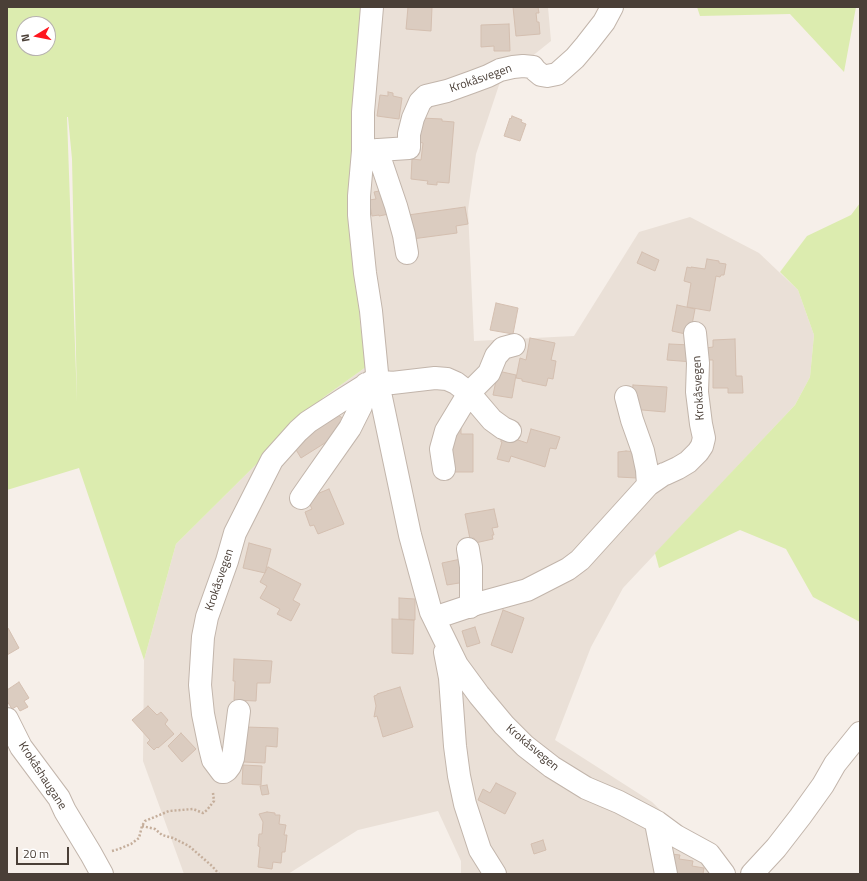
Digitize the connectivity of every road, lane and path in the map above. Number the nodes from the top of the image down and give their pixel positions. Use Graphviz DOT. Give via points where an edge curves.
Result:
graph roads {
  1 [pos="372,7"];
  2 [pos="612,7"];
  3 [pos="370,151"];
  4 [pos="407,253"];
  5 [pos="695,333"];
  6 [pos="514,345"];
  7 [pos="372,381"];
  8 [pos="469,393"];
  9 [pos="626,396"];
  10 [pos="510,431"];
  11 [pos="444,469"];
  12 [pos="648,485"];
  13 [pos="301,498"];
  14 [pos="468,549"];
  15 [pos="470,607"];
  16 [pos="438,626"];
  17 [pos="239,711"];
  18 [pos="7,719"];
  19 [pos="860,733"];
  20 [pos="213,793"];
  21 [pos="657,822"];
  22 [pos="142,826"];
  23 [pos="91,854"];
  24 [pos="102,874"];
  25 [pos="219,874"];
  26 [pos="495,874"];
  27 [pos="666,874"];
  28 [pos="724,874"];
  29 [pos="752,874"];
  1 -- 3 [label="street, Krokåsvegen" via="363,112"];
  2 -- 3 [label="street, Krokåsvegen" via="586,45 557,74 547,76 541,75 533,67 513,67 426,96 420,102 414,118 409,134 409,148"];
  3 -- 4 [label="street, Krokåsvegen" via="396,206"];
  3 -- 7 [label="street, Krokåsvegen" via="359,196 359,215 371,311"];
  5 -- 12 [label="street, Krokåsvegen" via="697,392 704,438 702,446 688,462"];
  6 -- 8 [label="street" via="503,348 496,356 489,373"];
  7 -- 8 [label="street" via="392,383 447,379"];
  7 -- 13 [label="street" via="350,428"];
  7 -- 16 [label="street, Krokåsvegen" via="378,384 410,535 431,612"];
  7 -- 17 [label="street, Krokåsvegen" via="308,422 272,460 235,534 207,617 201,654 203,714 210,748 222,772 227,770 233,758"];
  8 -- 10 [label="street" via="492,420"];
  8 -- 11 [label="street" via="443,438 441,449"];
  9 -- 12 [label="street" via="643,451"];
  12 -- 15 [label="street, Krokåsvegen" via="580,560 568,569 527,590"];
  14 -- 15 [label="street" via="471,567"];
  15 -- 16 [label="street, Krokåsvegen"];
  16 -- 21 [label="street, Krokåsvegen" via="457,665 504,725 525,746 552,768 586,788"];
  16 -- 26 [label="street, Krokåsvegen" via="450,678 455,746 465,804 480,850"];
  18 -- 23 [label="street, Krokåshaugane" via="19,742 59,798"];
  19 -- 29 [label="street" via="835,764 800,817"];
  20 -- 22 [label="path" via="214,801 203,813 193,809 169,811 145,821"];
  21 -- 27 [label="street"];
  21 -- 28 [label="street, Krokåsvegen" via="709,854"];
  22 -- 23 [label="path" via="139,838 130,844 119,849"];
  22 -- 25 [label="path" via="155,829 162,836 173,838 188,846"];
  23 -- 24 [label="street, Krokåshaugane"];
}
